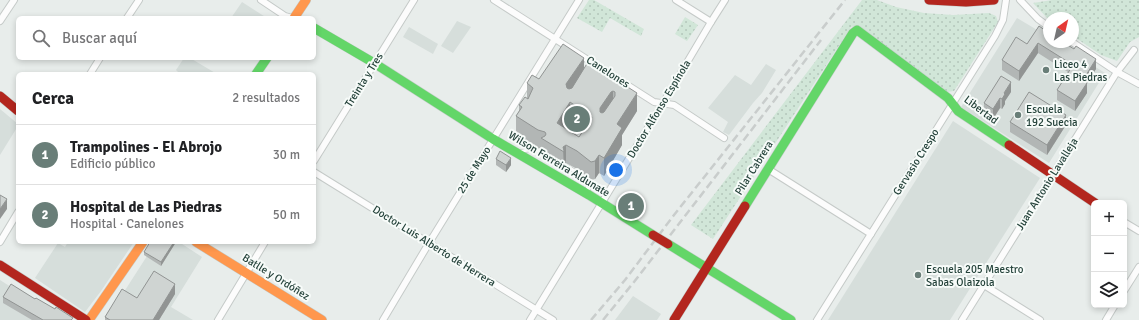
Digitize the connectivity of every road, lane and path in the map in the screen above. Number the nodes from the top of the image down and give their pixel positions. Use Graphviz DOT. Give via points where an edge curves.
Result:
graph roads {
  1 [pos="14,0"];
  2 [pos="139,0"];
  3 [pos="261,0"];
  4 [pos="306,0"];
  5 [pos="414,0"];
  6 [pos="494,0"];
  7 [pos="579,0"];
  8 [pos="676,0"];
  9 [pos="725,0"];
  10 [pos="930,0"];
  11 [pos="994,0"];
  12 [pos="1006,0"];
  13 [pos="1020,0"];
  14 [pos="128,16"];
  15 [pos="285,16"];
  16 [pos="294,16"];
  17 [pos="0,21"];
  18 [pos="711,22"];
  19 [pos="1043,23"];
  20 [pos="316,29"];
  21 [pos="857,30"];
  22 [pos="555,39"];
  23 [pos="1079,47"];
  24 [pos="1134,50"];
  25 [pos="99,60"];
  26 [pos="266,60"];
  27 [pos="374,64"];
  28 [pos="595,64"];
  29 [pos="591,71"];
  30 [pos="91,72"];
  31 [pos="257,72"];
  32 [pos="1117,72"];
  33 [pos="1139,84"];
  34 [pos="0,96"];
  35 [pos="664,103"];
  36 [pos="953,104"];
  37 [pos="16,109"];
  38 [pos="724,138"];
  39 [pos="493,139"];
  40 [pos="543,152"];
  41 [pos="516,153"];
  42 [pos="316,158"];
  43 [pos="566,166"];
  44 [pos="768,169"];
  45 [pos="316,173"];
  46 [pos="1053,176"];
  47 [pos="589,195"];
  48 [pos="1091,200"];
  49 [pos="602,203"];
  50 [pos="16,215"];
  51 [pos="1127,224"];
  52 [pos="1139,231"];
  53 [pos="871,234"];
  54 [pos="0,242"];
  55 [pos="429,243"];
  56 [pos="142,244"];
  57 [pos="199,244"];
  58 [pos="265,244"];
  59 [pos="0,265"];
  60 [pos="1139,267"];
  61 [pos="706,268"];
  62 [pos="247,273"];
  63 [pos="984,286"];
  64 [pos="1127,286"];
  65 [pos="1113,308"];
  66 [pos="537,310"];
  67 [pos="86,320"];
  68 [pos="89,320"];
  69 [pos="218,320"];
  70 [pos="322,320"];
  71 [pos="383,320"];
  72 [pos="530,320"];
  73 [pos="553,320"];
  74 [pos="674,320"];
  75 [pos="791,320"];
  76 [pos="817,320"];
  77 [pos="962,320"];
  78 [pos="1040,320"];
  79 [pos="1106,320"];
  1 -- 17 [label="street"];
  2 -- 14 [label="street"];
  3 -- 15 [label="street"];
  4 -- 16 [label="street"];
  5 -- 27 [label="street, Treinta y Tres"];
  6 -- 22 [label="street, Canelones"];
  7 -- 22 [label="street, 25 de Mayo"];
  8 -- 18 [label="street"];
  9 -- 18 [label="street, Doctor Alfonso Espínola"];
  10 -- 11 [label="street"];
  12 -- 36 [label="street, Gervasio Crespo" via="1003,20 996,36"];
  13 -- 19 [label="street"];
  18 -- 35 [label="street, Doctor Alfonso Espínola"];
  20 -- 27 [label="street, Wilson Ferreira Aldunate"];
  21 -- 36 [label="street, Libertad"];
  21 -- 44 [label="street, Pilar Cabrera"];
  22 -- 28 [label="street, Canelones"];
  22 -- 39 [label="street, 25 de Mayo"];
  23 -- 32 [label="street"];
  24 -- 32 [label="street, Juan Antonio Lavalleja"];
  25 -- 30 [label="street"];
  26 -- 31 [label="street"];
  27 -- 39 [label="street, Wilson Ferreira Aldunate"];
  27 -- 42 [label="street, Treinta y Tres"];
  28 -- 29 [label="lane"];
  28 -- 35 [label="street, Canelones" via="628,88 654,102"];
  32 -- 33 [label="street"];
  32 -- 46 [label="street, Juan Antonio Lavalleja"];
  34 -- 37 [label="street"];
  35 -- 38 [label="street, Canelones" via="674,105"];
  35 -- 49 [label="street, Doctor Alfonso Espínola"];
  36 -- 46 [label="street, Libertad" via="958,111"];
  36 -- 53 [label="street, Gervasio Crespo"];
  39 -- 41 [label="street, Wilson Ferreira Aldunate"];
  39 -- 55 [label="street, 25 de Mayo"];
  40 -- 41 [label="lane" via="532,149"];
  41 -- 47 [label="street, Wilson Ferreira Aldunate"];
  43 -- 47 [label="lane" via="583,178"];
  44 -- 53 [label="street"];
  44 -- 61 [label="street, Pilar Cabrera"];
  45 -- 55 [label="street, Doctor Luis Alberto de Herrera"];
  46 -- 48 [label="street, Libertad"];
  46 -- 63 [label="street, Juan Antonio Lavalleja"];
  47 -- 49 [label="street, Wilson Ferreira Aldunate"];
  49 -- 61 [label="street, Wilson Ferreira Aldunate, bridge"];
  49 -- 66 [label="street, Doctor Alfonso Espínola"];
  50 -- 54 [label="street"];
  51 -- 52 [label="street"];
  53 -- 76 [label="street, Gervasio Crespo"];
  55 -- 66 [label="street, Doctor Luis Alberto de Herrera"];
  55 -- 71 [label="street, 25 de Mayo"];
  56 -- 68 [label="street"];
  57 -- 62 [label="street, Batlle y Ordóñez"];
  58 -- 62 [label="street"];
  59 -- 67 [label="street"];
  60 -- 64 [label="street"];
  61 -- 74 [label="street, Pilar Cabrera"];
  61 -- 75 [label="street, Wilson Ferreira Aldunate"];
  62 -- 69 [label="street"];
  62 -- 70 [label="street, Batlle y Ordóñez"];
  63 -- 77 [label="street, Juan Antonio Lavalleja"];
  63 -- 78 [label="street"];
  65 -- 79 [label="street"];
  66 -- 72 [label="street, Doctor Alfonso Espínola"];
  66 -- 73 [label="street, Doctor Luis Alberto de Herrera"];
}
